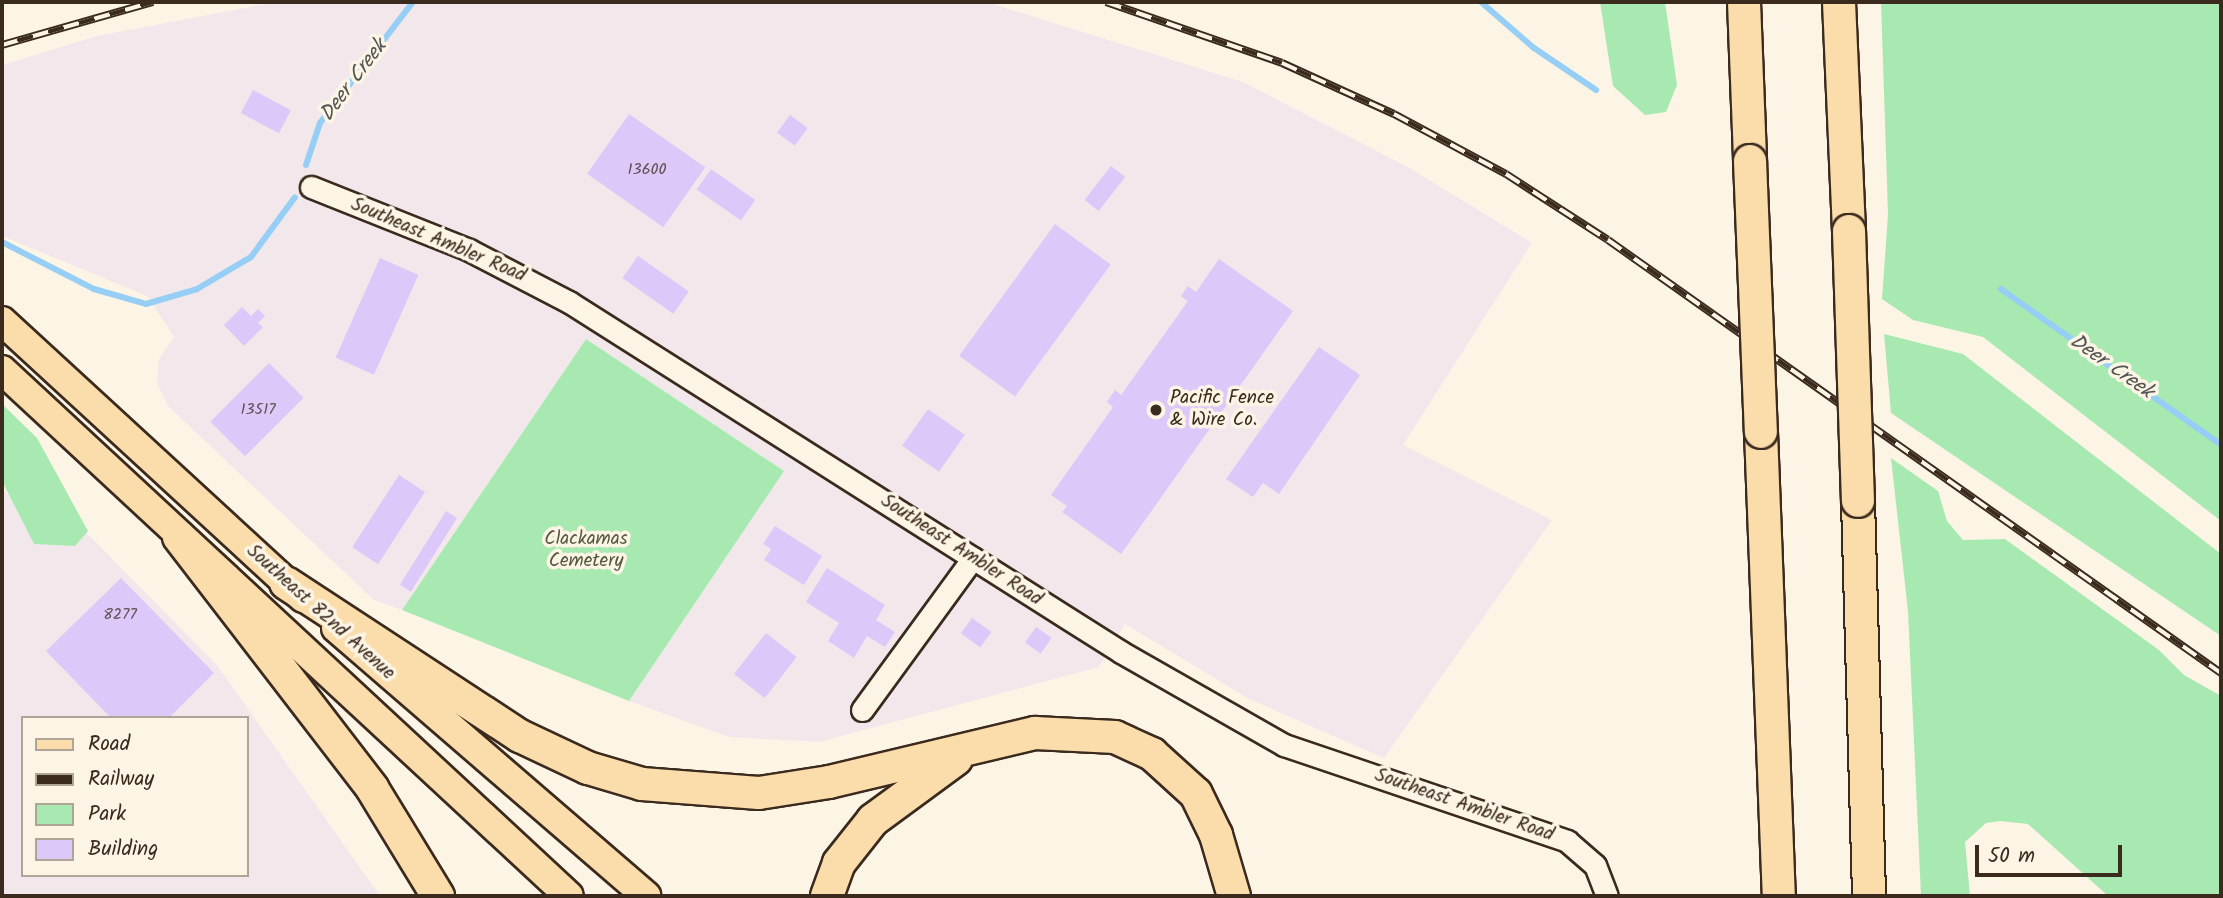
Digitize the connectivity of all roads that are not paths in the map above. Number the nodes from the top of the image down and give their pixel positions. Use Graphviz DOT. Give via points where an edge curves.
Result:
graph roads {
  1 [pos="1744,2"];
  2 [pos="1839,2"];
  3 [pos="311,187"];
  4 [pos="2,321"];
  5 [pos="2,370"];
  6 [pos="179,537"];
  7 [pos="973,558"];
  8 [pos="286,583"];
  9 [pos="862,710"];
  10 [pos="968,750"];
  11 [pos="1229,891"];
  12 [pos="1778,893"];
  13 [pos="438,896"];
  14 [pos="569,896"];
  15 [pos="646,896"];
  16 [pos="827,896"];
  17 [pos="1607,896"];
  18 [pos="1870,896"];
  1 -- 12 [label="highway, bridge"];
  2 -- 18 [label="highway, bridge"];
  3 -- 7 [label="street, Southeast Ambler Road" via="469,250 569,302"];
  4 -- 8 [label="main road, Southeast 82nd Avenue"];
  5 -- 6 [label="main road, Southeast 82nd Avenue"];
  6 -- 13 [label="highway" via="372,788"];
  6 -- 14 [label="main road, Southeast 82nd Avenue"];
  7 -- 9 [label="street"];
  7 -- 17 [label="street, Southeast Ambler Road" via="1121,652 1284,745 1567,841 1595,865"];
  8 -- 10 [label="highway" via="520,736 588,768 642,784 729,794 794,790"];
  8 -- 15 [label="main road, Southeast 82nd Avenue" via="500,775"];
  10 -- 11 [label="highway" via="1056,732 1096,733 1133,744 1168,765 1196,794"];
  10 -- 16 [label="highway" via="873,820 839,863"];
}
